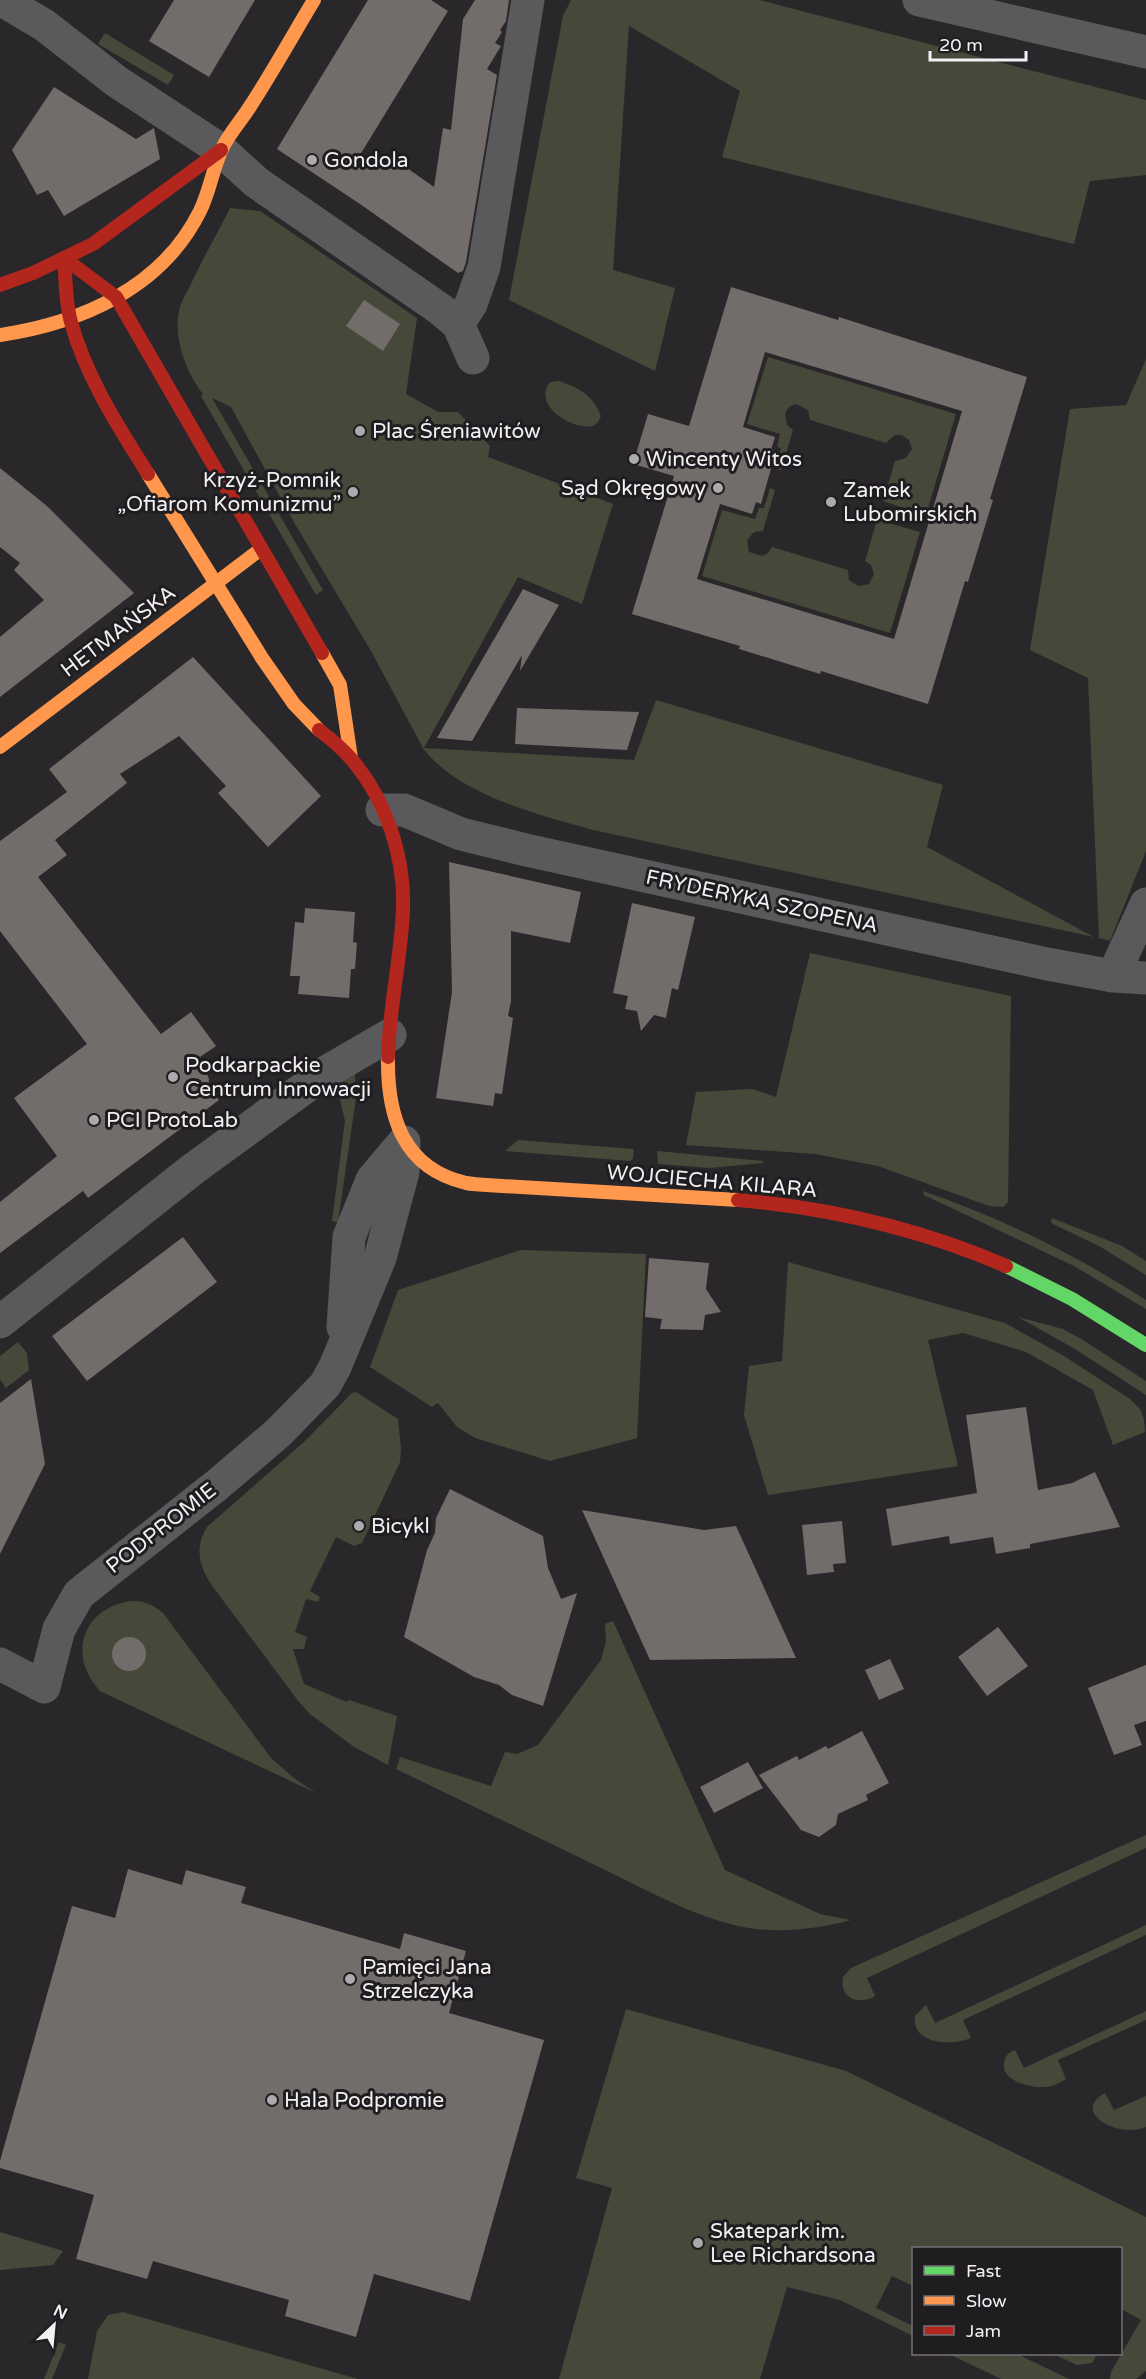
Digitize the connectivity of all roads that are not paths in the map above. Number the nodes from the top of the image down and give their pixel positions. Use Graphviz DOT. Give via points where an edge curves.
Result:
graph roads {
  1 [pos="2,0"];
  2 [pos="314,0"];
  3 [pos="528,0"];
  4 [pos="919,0"];
  5 [pos="1146,52"];
  6 [pos="221,150"];
  7 [pos="64,258"];
  8 [pos="0,285"];
  9 [pos="116,297"];
  10 [pos="71,321"];
  11 [pos="458,324"];
  12 [pos="0,335"];
  13 [pos="473,358"];
  14 [pos="261,549"];
  15 [pos="216,583"];
  16 [pos="0,747"];
  17 [pos="351,758"];
  18 [pos="382,810"];
  19 [pos="1146,903"];
  20 [pos="1113,976"];
  21 [pos="1146,978"];
  22 [pos="390,1035"];
  23 [pos="404,1142"];
  24 [pos="0,1322"];
  25 [pos="1146,1345"];
  26 [pos="0,1664"];
  1 -- 6 [label="street" via="44,25 116,81"];
  2 -- 6 [label="main road"];
  3 -- 11 [label="street" via="484,267 471,304"];
  4 -- 5 [label="street"];
  6 -- 7 [label="main road" via="112,231"];
  6 -- 9 [label="main road" via="200,212 176,250"];
  6 -- 11 [label="street" via="256,182"];
  7 -- 8 [label="main road"];
  7 -- 9 [label="main road"];
  7 -- 10 [label="main road"];
  9 -- 10 [label="main road"];
  9 -- 14 [label="main road"];
  10 -- 12 [label="main road"];
  10 -- 15 [label="main road" via="96,387"];
  11 -- 13 [label="street"];
  14 -- 15 [label="main road, HETMAŃSKA"];
  14 -- 17 [label="main road" via="340,685"];
  15 -- 16 [label="main road, HETMAŃSKA"];
  15 -- 17 [label="main road" via="296,707"];
  17 -- 18 [label="main road, PODPROMIE"];
  18 -- 20 [label="street, FRYDERYKA SZOPENA" via="404,810 461,834 526,850"];
  18 -- 22 [label="main road, PODPROMIE" via="401,864 403,919"];
  19 -- 20 [label="street"];
  20 -- 21 [label="street, FRYDERYKA SZOPENA"];
  22 -- 23 [label="main road, PODPROMIE" via="390,1108"];
  22 -- 24 [label="street" via="326,1072 193,1169"];
  23 -- 25 [label="main road, WOJCIECHA KILARA" via="430,1169 467,1183 754,1201 894,1228 944,1242 1022,1274 1060,1292"];
  23 -- 26 [label="street, PODPROMIE" via="403,1172 380,1258 325,1385 278,1433 217,1485 79,1594 59,1629 44,1687"];
}
